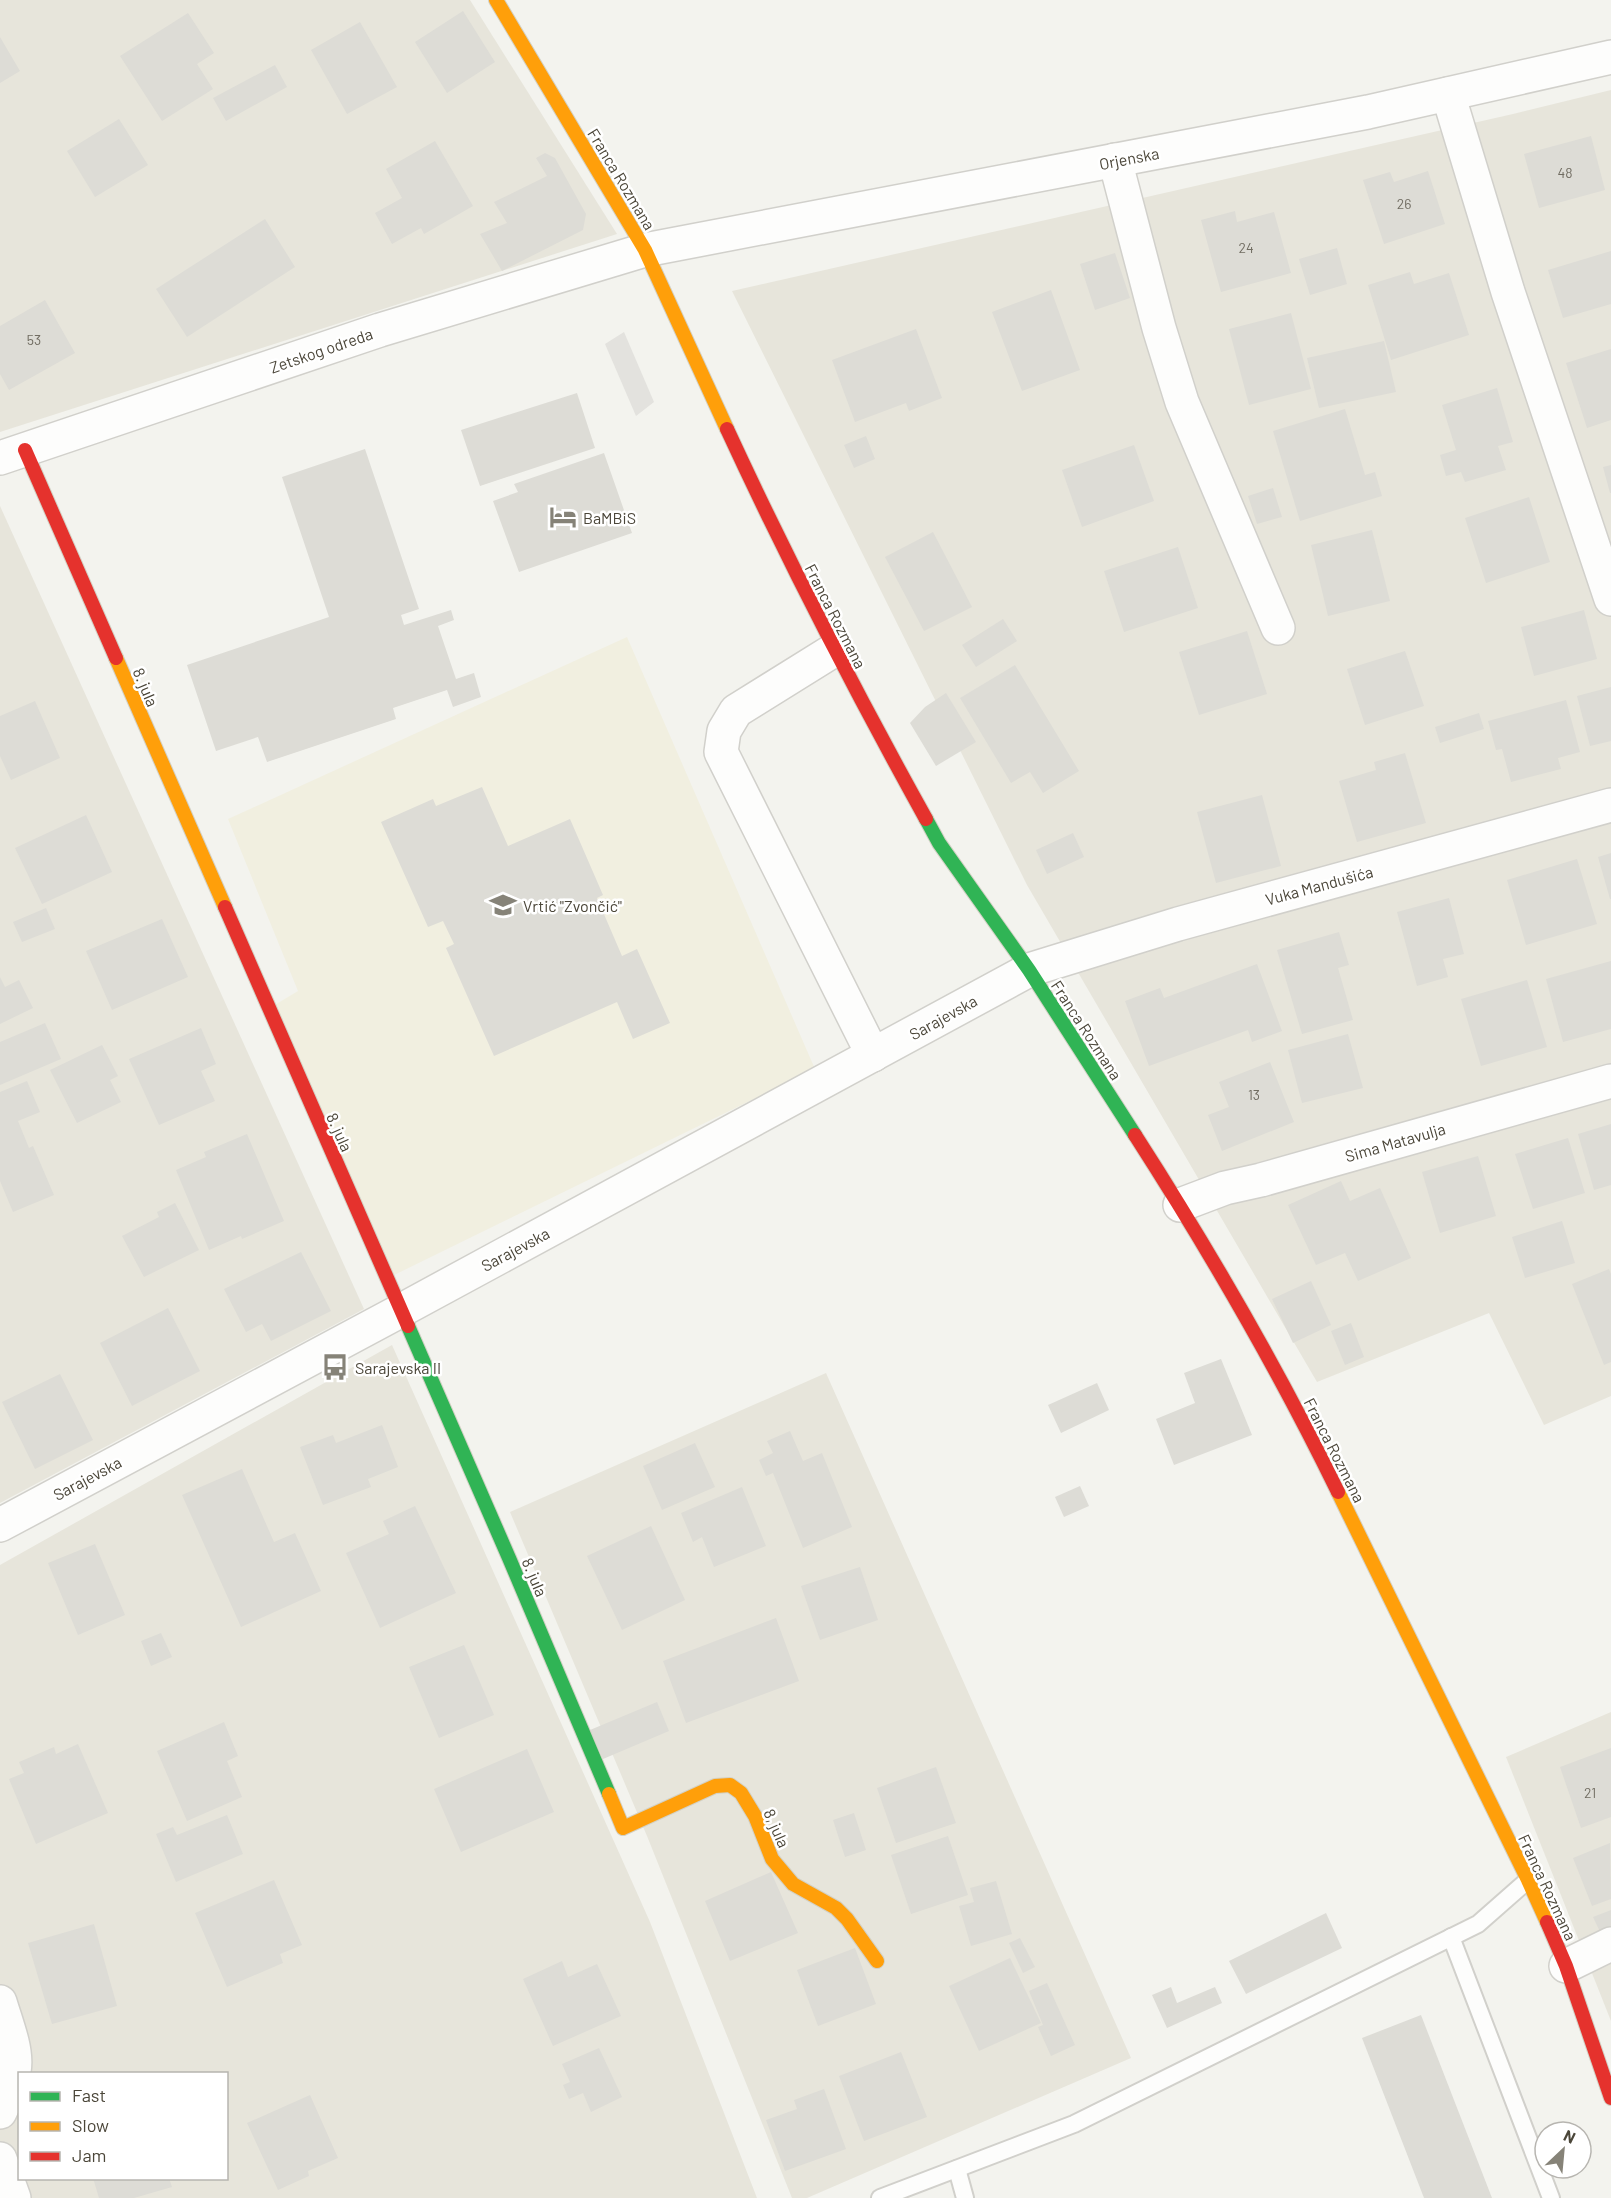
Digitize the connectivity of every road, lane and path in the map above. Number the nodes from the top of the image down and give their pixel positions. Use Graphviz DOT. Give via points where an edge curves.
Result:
graph roads {
  1 [pos="496,0"];
  2 [pos="1611,57"];
  3 [pos="1448,94"];
  4 [pos="1115,160"];
  5 [pos="645,250"];
  6 [pos="13,454"];
  7 [pos="1611,599"];
  8 [pos="1278,628"];
  9 [pos="834,650"];
  10 [pos="1611,805"];
  11 [pos="1029,970"];
  12 [pos="873,1055"];
  13 [pos="1611,1081"];
  14 [pos="1180,1205"];
  15 [pos="400,1311"];
  16 [pos="0,1524"];
  17 [pos="623,1828"];
  18 [pos="1528,1880"];
  19 [pos="1451,1937"];
  20 [pos="1611,1944"];
  21 [pos="876,1961"];
  22 [pos="1566,1966"];
  23 [pos="0,2002"];
  24 [pos="1611,2097"];
  25 [pos="0,2112"];
  26 [pos="0,2159"];
  27 [pos="957,2169"];
  28 [pos="14,2198"];
  29 [pos="880,2198"];
  30 [pos="965,2198"];
  31 [pos="1551,2198"];
  1 -- 5 [label="street, Franca Rozmana"];
  2 -- 3 [label="street, Orjenska"];
  3 -- 4 [label="street, Orjenska"];
  3 -- 7 [label="street" via="1508,292"];
  4 -- 5 [label="street, Orjenska"];
  4 -- 8 [label="street" via="1182,402"];
  5 -- 6 [label="street, Zetskog odreda" via="380,330"];
  5 -- 9 [label="street, Franca Rozmana" via="785,554"];
  6 -- 15 [label="street, 8. jula"];
  9 -- 11 [label="street, Franca Rozmana" via="939,843"];
  9 -- 12 [label="street" via="736,711 724,731 721,752"];
  10 -- 11 [label="street, Vuka Mandušića" via="1178,924"];
  11 -- 12 [label="street, Sarajevska"];
  11 -- 14 [label="street, Franca Rozmana"];
  12 -- 15 [label="street, Sarajevska"];
  13 -- 14 [label="street, Sima Matavulja" via="1225,1188"];
  14 -- 18 [label="street, Franca Rozmana" via="1305,1424"];
  15 -- 16 [label="street, Sarajevska"];
  15 -- 17 [label="street, 8. jula"];
  17 -- 21 [label="street, 8, jula" via="715,1786 730,1785 741,1793 772,1859 793,1884 836,1908"];
  18 -- 19 [label="lane" via="1478,1924"];
  18 -- 22 [label="street, Franca Rozmana"];
  19 -- 27 [label="lane" via="1074,2124"];
  19 -- 31 [label="lane"];
  20 -- 22 [label="street"];
  22 -- 24 [label="street, Franca Rozmana"];
  23 -- 25 [label="street" via="16,2058 16,2072"];
  26 -- 28 [label="street"];
  27 -- 29 [label="lane"];
  27 -- 30 [label="lane"];
}
